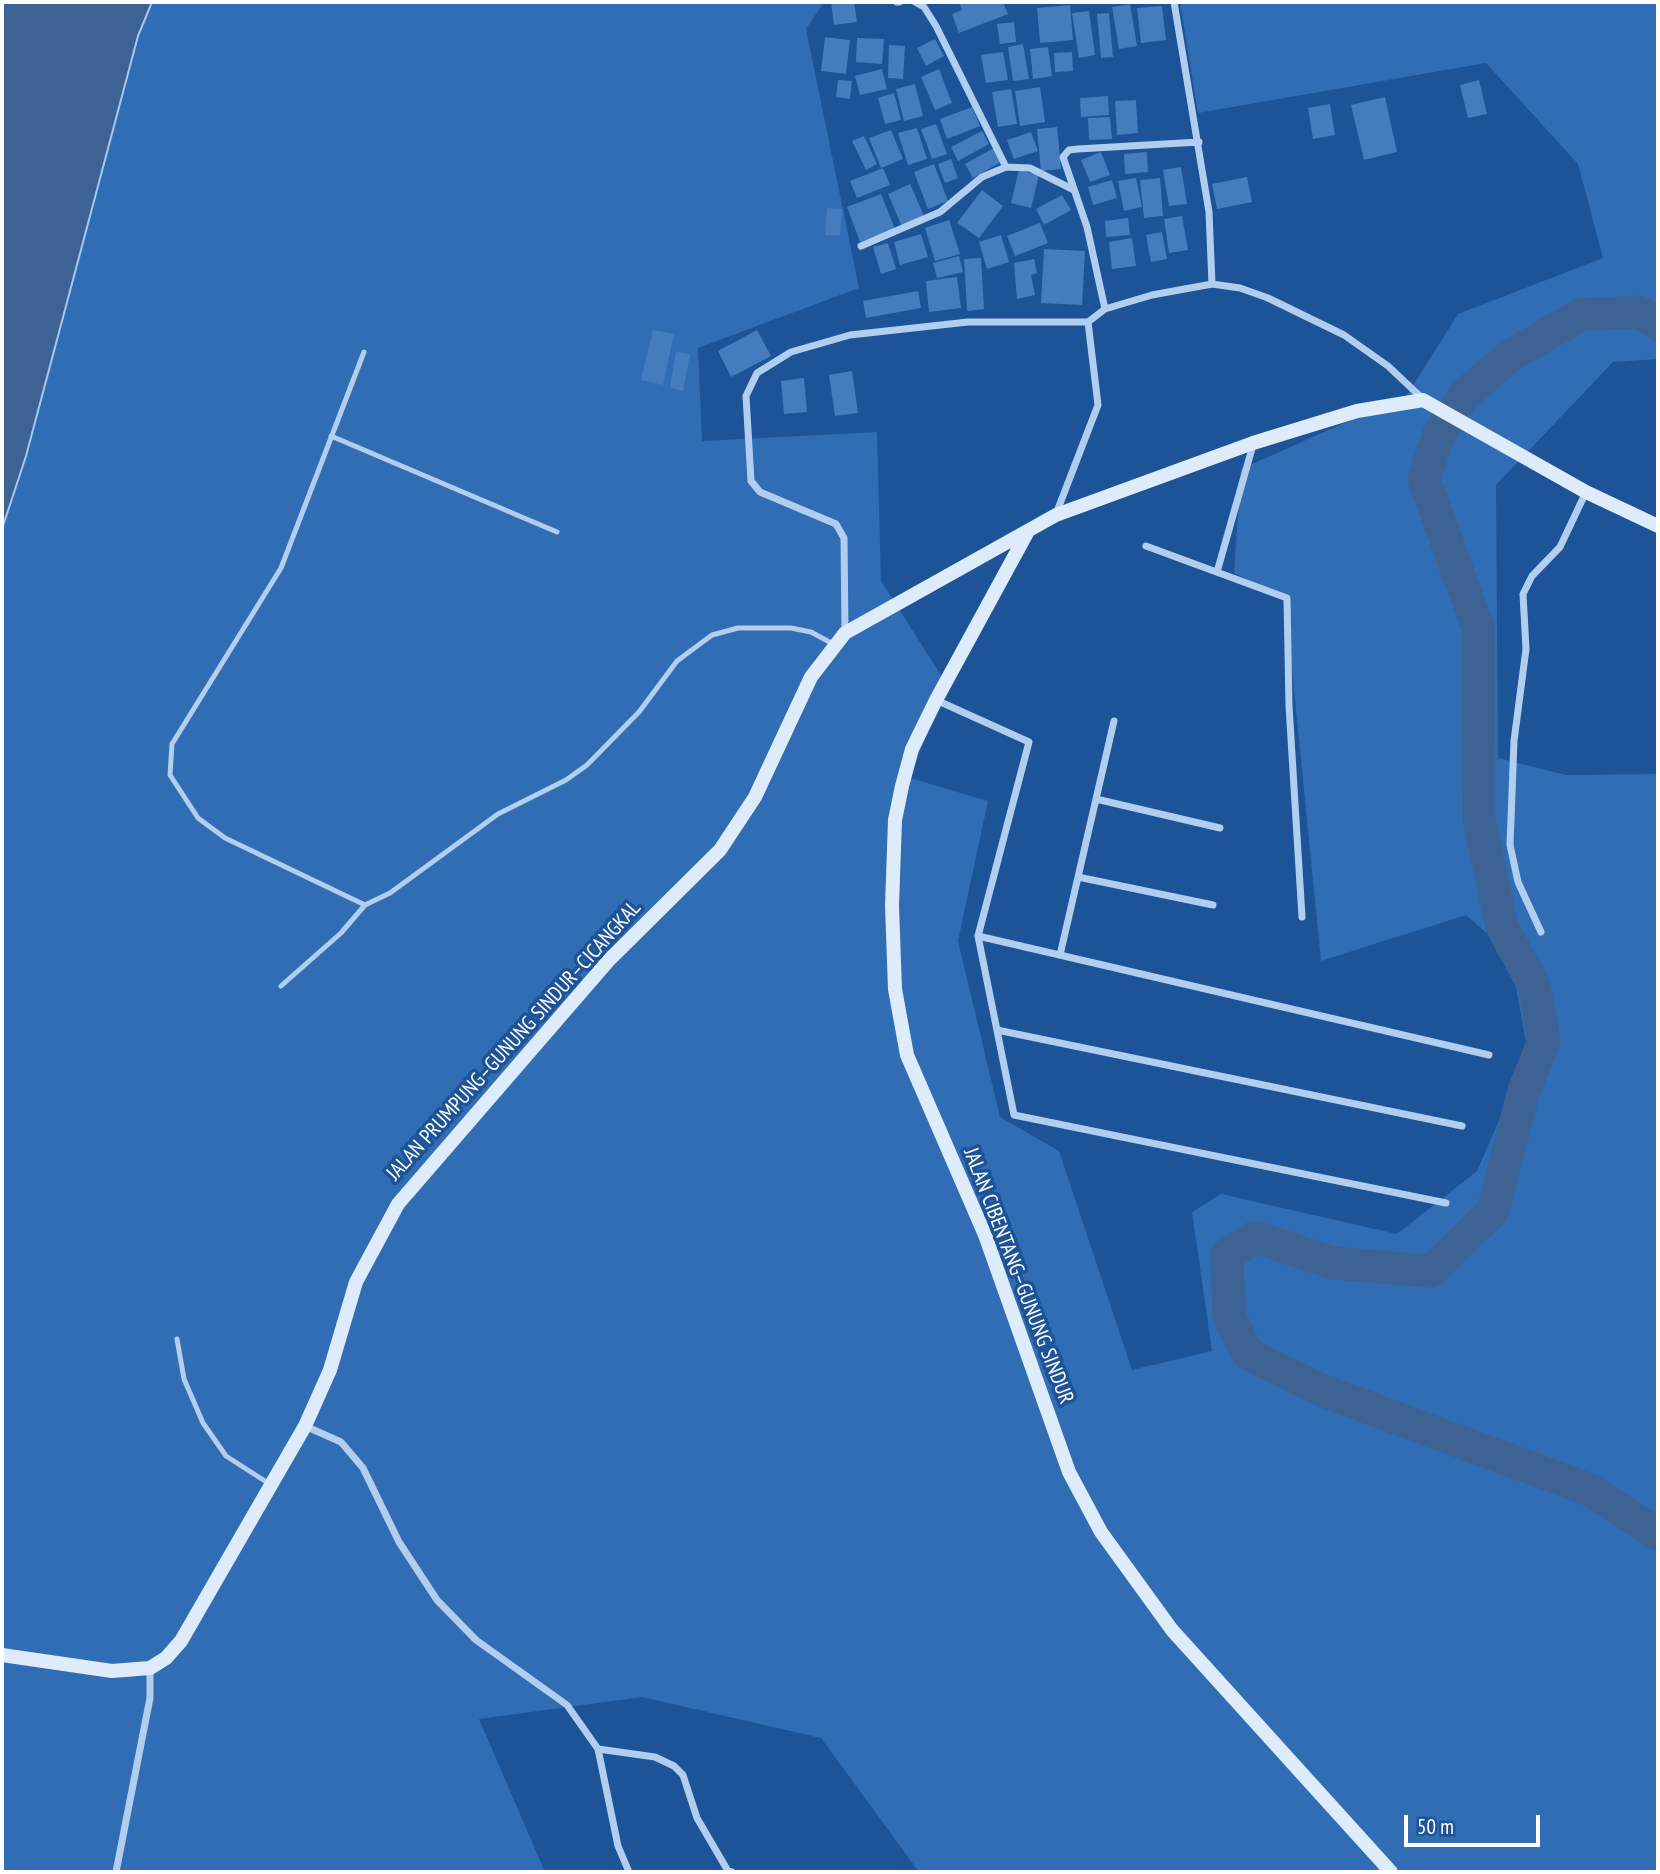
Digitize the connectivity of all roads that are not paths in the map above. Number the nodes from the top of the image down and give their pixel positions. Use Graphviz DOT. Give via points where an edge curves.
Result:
graph roads {
  1 [pos="915,2"];
  2 [pos="1174,2"];
  3 [pos="1199,142"];
  4 [pos="1006,167"];
  5 [pos="1072,189"];
  6 [pos="861,246"];
  7 [pos="1212,285"];
  8 [pos="1104,309"];
  9 [pos="1088,322"];
  10 [pos="364,352"];
  11 [pos="1423,400"];
  12 [pos="331,436"];
  13 [pos="1253,443"];
  14 [pos="1586,492"];
  15 [pos="1056,515"];
  16 [pos="1658,526"];
  17 [pos="557,532"];
  18 [pos="1028,532"];
  19 [pos="1146,546"];
  20 [pos="1217,572"];
  21 [pos="845,633"];
  22 [pos="835,645"];
  23 [pos="936,700"];
  24 [pos="1114,721"];
  25 [pos="1096,799"];
  26 [pos="1220,828"];
  27 [pos="1078,877"];
  28 [pos="365,905"];
  29 [pos="1213,905"];
  30 [pos="1302,917"];
  31 [pos="1541,932"];
  32 [pos="978,936"];
  33 [pos="1060,955"];
  34 [pos="281,986"];
  35 [pos="997,1030"];
  36 [pos="1489,1055"];
  37 [pos="1462,1126"];
  38 [pos="1446,1203"];
  39 [pos="177,1339"];
  40 [pos="305,1426"];
  41 [pos="271,1485"];
  42 [pos="2,1655"];
  43 [pos="150,1668"];
  44 [pos="598,1749"];
  45 [pos="116,1872"];
  46 [pos="629,1872"];
  47 [pos="732,1872"];
  48 [pos="1391,1872"];
  1 -- 4 [label="street" via="936,26"];
  2 -- 3 [label="street"];
  3 -- 5 [label="street" via="1069,150 1063,157"];
  3 -- 7 [label="street" via="1209,212"];
  4 -- 5 [label="street" via="1030,168"];
  4 -- 6 [label="street" via="982,177 940,212"];
  5 -- 8 [label="street" via="1087,227"];
  7 -- 8 [label="street"];
  7 -- 11 [label="street" via="1268,298 1344,335 1388,366"];
  8 -- 9 [label="street"];
  9 -- 15 [label="street" via="1098,405"];
  9 -- 21 [label="street" via="968,323 850,335 791,352 757,373 746,396 751,481 760,492 836,524 844,538"];
  10 -- 12 [label="lane"];
  11 -- 13 [label="main road, JALAN PRUMPUNG–GUNUNG SINDUR–CICANGKAL" via="1357,411"];
  11 -- 14 [label="main road"];
  12 -- 17 [label="lane"];
  12 -- 28 [label="lane" via="281,568 172,744 170,775 198,818 225,838"];
  13 -- 15 [label="main road, JALAN PRUMPUNG–GUNUNG SINDUR–CICANGKAL"];
  13 -- 20 [label="street"];
  14 -- 16 [label="main road"];
  14 -- 31 [label="street" via="1560,547 1532,576 1523,594 1527,649 1514,741 1510,845 1518,883"];
  15 -- 18 [label="main road, JALAN PRUMPUNG–GUNUNG SINDUR–CICANGKAL"];
  18 -- 21 [label="main road, JALAN PRUMPUNG–GUNUNG SINDUR–CICANGKAL"];
  18 -- 23 [label="main road, JALAN CIBENTANG–GUNUNG SINDUR"];
  19 -- 20 [label="street"];
  20 -- 30 [label="street" via="1287,598"];
  21 -- 22 [label="main road, JALAN PRUMPUNG–GUNUNG SINDUR–CICANGKAL"];
  22 -- 28 [label="lane" via="791,628 738,628 712,635 677,661 639,712 587,765 498,814 390,893"];
  22 -- 40 [label="main road, JALAN PRUMPUNG–GUNUNG SINDUR–CICANGKAL" via="811,677 755,796 720,850 609,960 398,1203 356,1282 330,1370"];
  23 -- 32 [label="street" via="1029,741"];
  23 -- 48 [label="main road, JALAN CIBENTANG–GUNUNG SINDUR" via="912,749 895,820 895,989 907,1055 985,1235 1069,1472 1101,1532 1172,1630"];
  24 -- 25 [label="street"];
  25 -- 26 [label="street"];
  25 -- 27 [label="street"];
  27 -- 29 [label="street"];
  27 -- 33 [label="street"];
  28 -- 34 [label="lane"];
  32 -- 33 [label="street"];
  32 -- 35 [label="street"];
  33 -- 36 [label="street"];
  35 -- 37 [label="street"];
  35 -- 38 [label="street" via="1014,1115"];
  39 -- 41 [label="lane" via="184,1379 203,1423 226,1456"];
  40 -- 41 [label="main road, JALAN PRUMPUNG–GUNUNG SINDUR–CICANGKAL"];
  40 -- 44 [label="street" via="341,1441 363,1468 399,1542 437,1600 477,1640 567,1705"];
  41 -- 43 [label="main road, JALAN PRUMPUNG–GUNUNG SINDUR–CICANGKAL" via="181,1641"];
  42 -- 43 [label="main road" via="112,1671"];
  43 -- 45 [label="street" via="150,1698"];
  44 -- 46 [label="street" via="618,1846"];
  44 -- 47 [label="street" via="654,1756 674,1766 683,1775 697,1818"];
}
